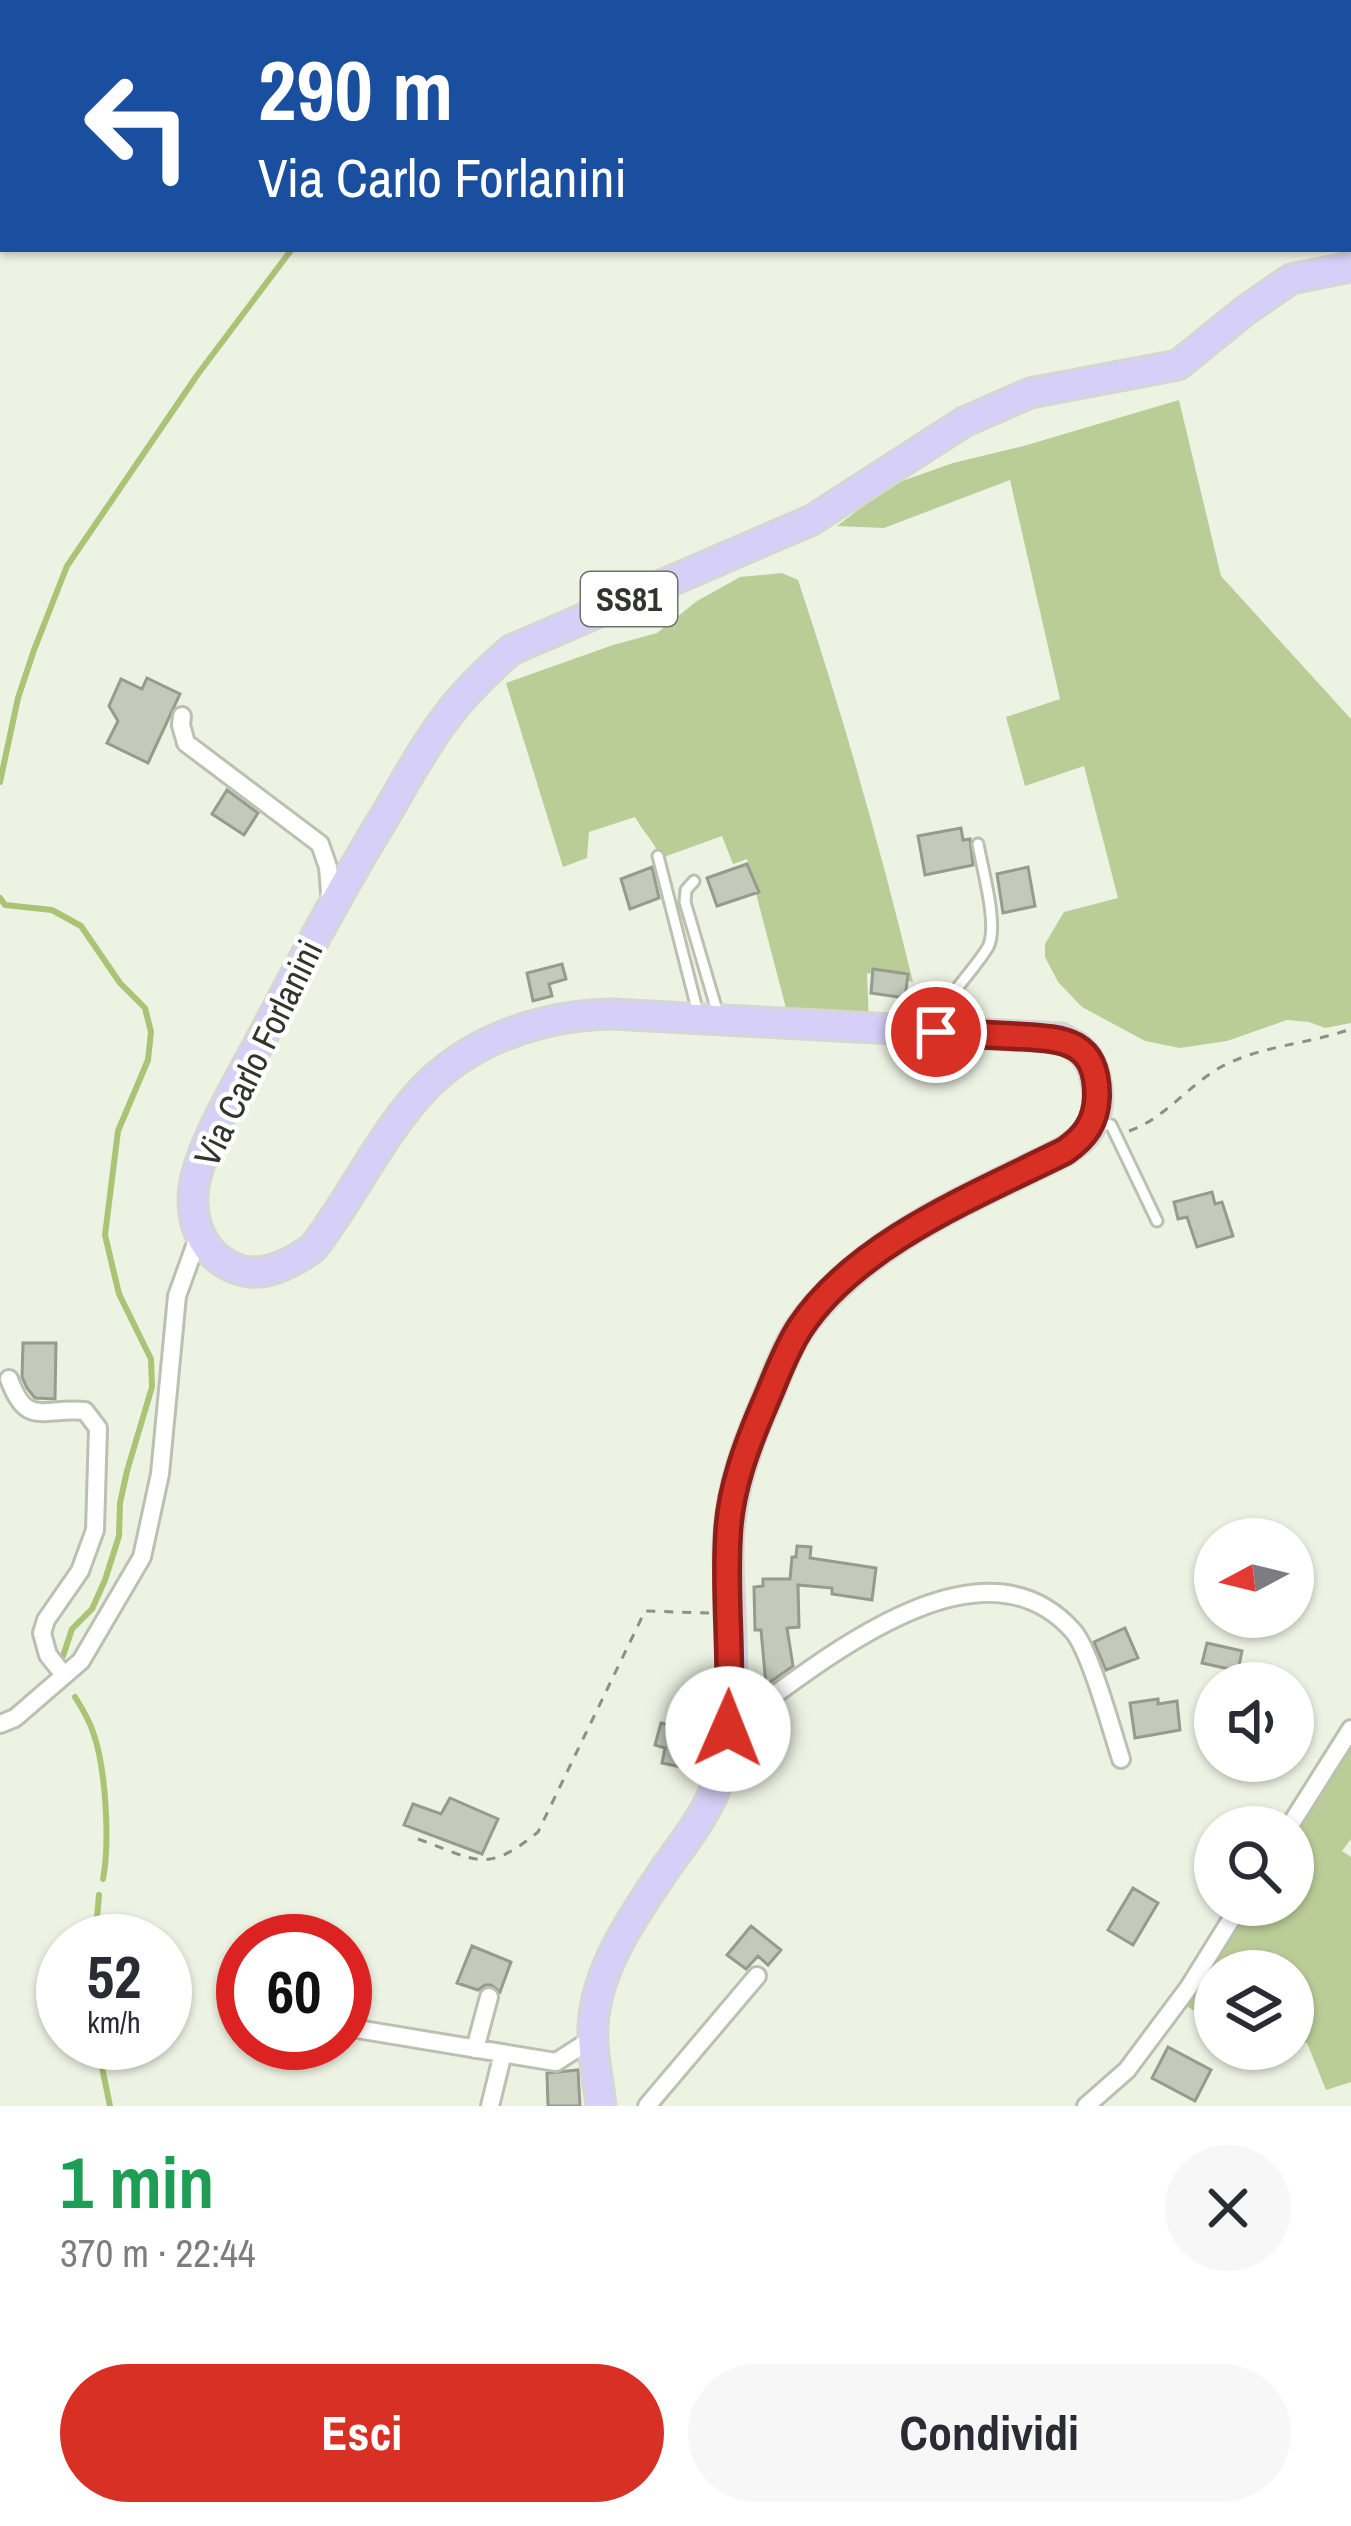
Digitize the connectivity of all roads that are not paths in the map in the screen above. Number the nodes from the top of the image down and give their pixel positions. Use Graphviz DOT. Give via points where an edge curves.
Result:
graph roads {
  1 [pos="1351,267"];
  2 [pos="182,716"];
  3 [pos="977,844"];
  4 [pos="658,856"];
  5 [pos="694,880"];
  6 [pos="331,906"];
  7 [pos="709,1019"];
  8 [pos="936,1032"];
  9 [pos="1104,1129"];
  10 [pos="1157,1221"];
  11 [pos="199,1235"];
  12 [pos="9,1378"];
  13 [pos="64,1676"];
  14 [pos="0,1724"];
  15 [pos="728,1729"];
  16 [pos="1351,1729"];
  17 [pos="1121,1759"];
  18 [pos="1302,1806"];
  19 [pos="1227,1926"];
  20 [pos="757,1976"];
  21 [pos="489,1996"];
  22 [pos="372,2031"];
  23 [pos="592,2038"];
  24 [pos="475,2049"];
  25 [pos="503,2054"];
  26 [pos="490,2106"];
  27 [pos="602,2106"];
  28 [pos="646,2106"];
  29 [pos="1085,2106"];
  1 -- 6 [label="main road, Via Carlo Forlanini / SS81" via="1291,279 1178,365 1030,393 964,422 812,520 511,650 445,718"];
  2 -- 6 [label="street" via="185,743 320,844"];
  3 -- 8 [label="lane" via="990,944 941,1012"];
  4 -- 7 [label="lane"];
  5 -- 7 [label="lane" via="685,902"];
  6 -- 11 [label="main road, Via Carlo Forlanini / SS81" via="199,1167 192,1193"];
  7 -- 8 [label="main road"];
  7 -- 11 [label="main road" via="612,1014 529,1026 475,1050 421,1091 328,1227 294,1261 237,1269"];
  8 -- 9 [label="main road" via="1060,1039 1082,1049"];
  9 -- 10 [label="lane"];
  9 -- 15 [label="main road" via="874,1255 799,1330 736,1483 728,1533"];
  11 -- 13 [label="street" via="177,1296 160,1474 142,1557"];
  12 -- 13 [label="street" via="18,1403 33,1412 85,1411 98,1428 95,1530 42,1633"];
  13 -- 14 [label="street"];
  15 -- 17 [label="street" via="864,1632 947,1597 1005,1593 1044,1605 1077,1634"];
  15 -- 23 [label="main road" via="714,1792 628,1924 604,1976"];
  16 -- 18 [label="street"];
  19 -- 29 [label="street" via="1127,2070"];
  20 -- 28 [label="street"];
  21 -- 24 [label="street"];
  22 -- 24 [label="street"];
  23 -- 25 [label="street" via="556,2062"];
  23 -- 27 [label="main road"];
  24 -- 25 [label="street"];
  25 -- 26 [label="street"];
}
